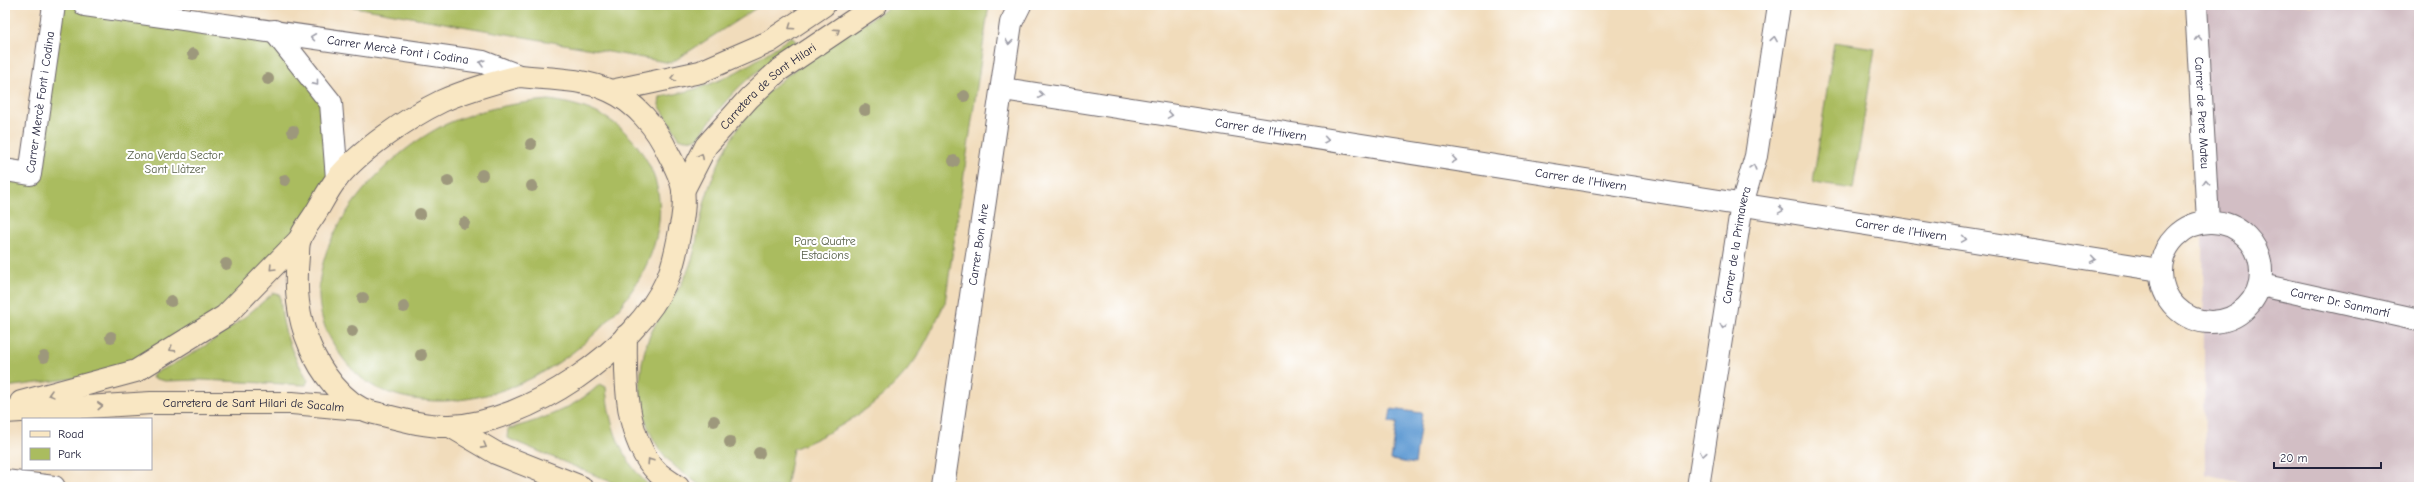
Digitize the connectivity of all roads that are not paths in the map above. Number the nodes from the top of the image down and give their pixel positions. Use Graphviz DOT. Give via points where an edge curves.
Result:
graph roads {
  1 [pos="54,5"];
  2 [pos="85,5"];
  3 [pos="824,5"];
  4 [pos="876,5"];
  5 [pos="1020,5"];
  6 [pos="1779,5"];
  7 [pos="2196,5"];
  8 [pos="274,31"];
  9 [pos="519,76"];
  10 [pos="1003,89"];
  11 [pos="611,91"];
  12 [pos="5,170"];
  13 [pos="337,179"];
  14 [pos="683,191"];
  15 [pos="1742,204"];
  16 [pos="2208,221"];
  17 [pos="300,240"];
  18 [pos="2160,270"];
  19 [pos="2261,285"];
  20 [pos="2419,320"];
  21 [pos="626,336"];
  22 [pos="5,406"];
  23 [pos="359,409"];
  24 [pos="5,412"];
  25 [pos="450,426"];
  26 [pos="5,481"];
  27 [pos="54,487"];
  28 [pos="581,487"];
  29 [pos="678,487"];
  30 [pos="943,487"];
  31 [pos="1698,487"];
  1 -- 12 [label="street, Carrer Mercè Font i Codina" via="30,174"];
  2 -- 8 [label="street, Carrer Mercè Font i Codina"];
  3 -- 11 [label="street, one-way" via="769,42 700,72"];
  14 -- 4 [label="street, Carretera de Sant Hilari, one-way" via="706,146 749,98 778,72"];
  5 -- 10 [label="street, Carrer Bon Aire, one-way" via="1012,23"];
  15 -- 6 [label="street, Carrer de la Primavera, one-way" via="1756,156"];
  16 -- 7 [label="street, Carrer de Pere Mateu, one-way"];
  9 -- 8 [label="street, Carrer Mercè Font i Codina, one-way" via="483,62"];
  8 -- 13 [label="street, one-way" via="331,103"];
  9 -- 11 [label="street" via="582,83"];
  9 -- 13 [label="street" via="442,101 382,137"];
  10 -- 15 [label="street, Carrer de l'Hivern, one-way"];
  10 -- 30 [label="street, Carrer Bon Aire"];
  11 -- 14 [label="street" via="641,113 661,138"];
  13 -- 17 [label="street"];
  14 -- 21 [label="street" via="682,223 667,281 649,311"];
  15 -- 18 [label="street, Carrer de l'Hivern, one-way"];
  15 -- 31 [label="street, Carrer de la Primavera, one-way"];
  16 -- 18 [label="street" via="2194,224 2181,231 2171,241"];
  16 -- 19 [label="street" via="2228,223 2244,233 2256,248 2262,266"];
  17 -- 22 [label="street, one-way" via="226,316 136,371"];
  17 -- 23 [label="street" via="296,272 297,304 303,330 313,355 331,381"];
  18 -- 19 [label="street" via="2168,298 2179,311 2194,320 2211,323 2227,320 2242,312 2254,300"];
  19 -- 20 [label="street, Carrer Dr. Sanmartí"];
  21 -- 25 [label="street" via="602,358 549,396 491,418"];
  29 -- 21 [label="street, one-way" via="658,473 642,447 632,422 628,397"];
  24 -- 23 [label="street, Carretera de Sant Hilari de Sacalm, one-way" via="151,403 292,403"];
  23 -- 25 [label="street, Carretera de Sant Hilari de Sacalm" via="406,421"];
  25 -- 28 [label="street, one-way" via="496,453"];
  26 -- 27 [label="street"];
}
